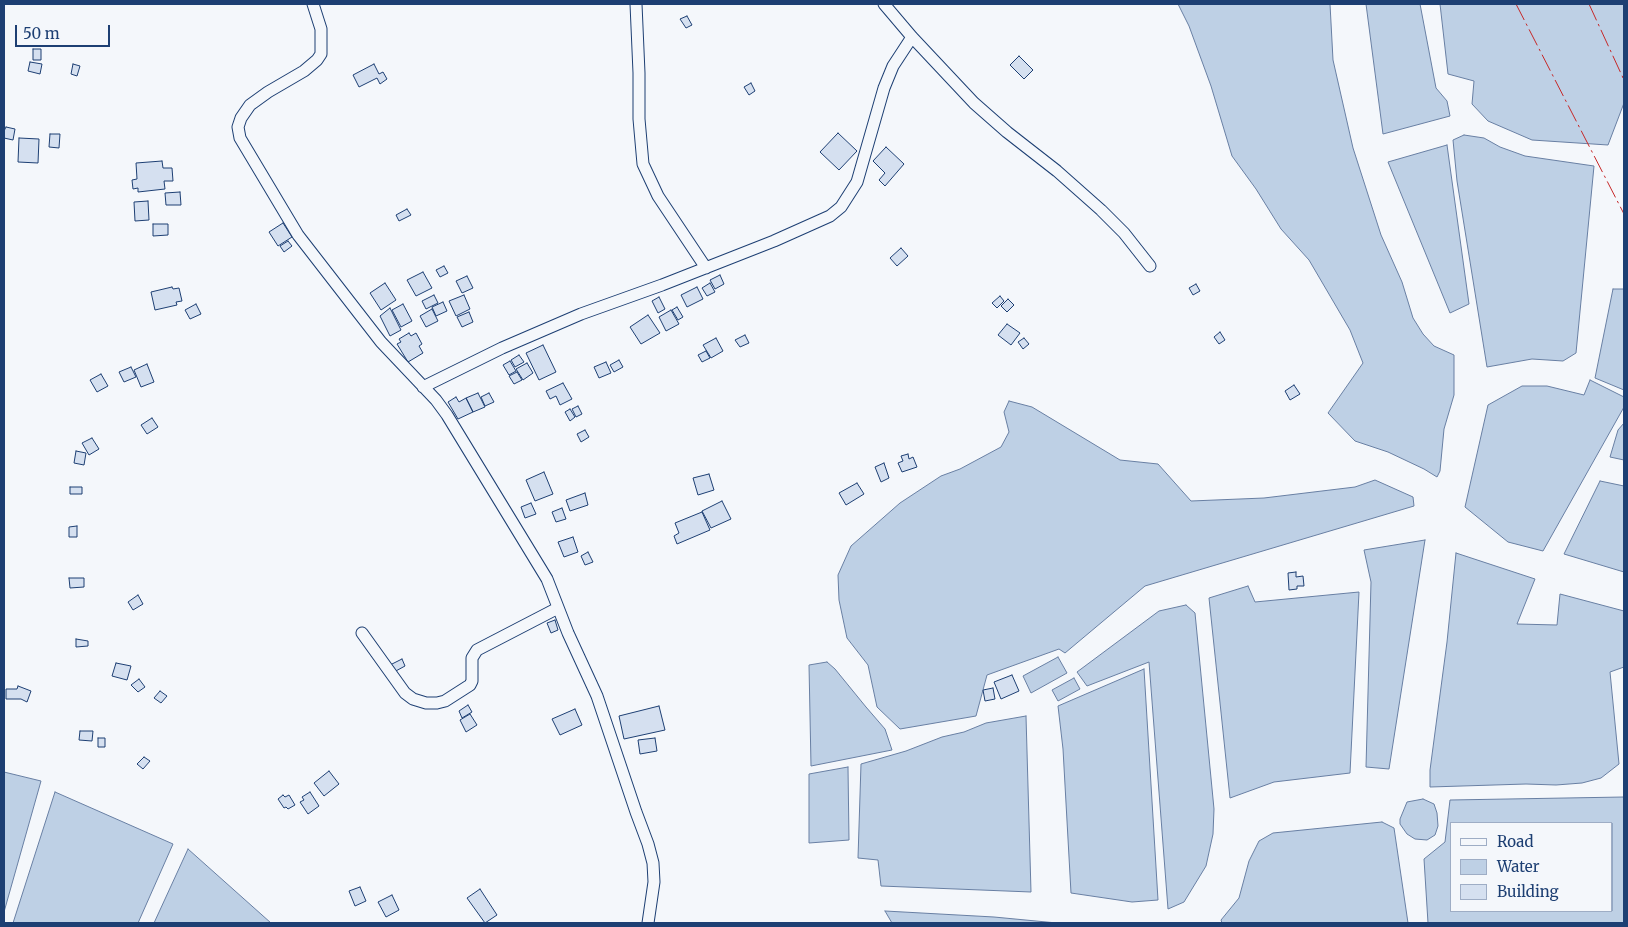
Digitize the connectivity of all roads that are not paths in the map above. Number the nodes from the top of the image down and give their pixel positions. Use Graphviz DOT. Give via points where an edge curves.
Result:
graph roads {
  1 [pos="313,4"];
  2 [pos="636,4"];
  3 [pos="884,4"];
  4 [pos="912,37"];
  5 [pos="1150,266"];
  6 [pos="706,268"];
  7 [pos="423,387"];
  8 [pos="558,608"];
  9 [pos="362,633"];
  10 [pos="648,923"];
  1 -- 7 [label="street" via="321,29 321,54 304,71 250,105 238,127 240,138 298,235 381,342"];
  2 -- 6 [label="street" via="643,164 658,196"];
  3 -- 4 [label="street"];
  4 -- 5 [label="street" via="974,103 1101,210"];
  4 -- 6 [label="street" via="884,88 857,182 841,207 830,216 774,242"];
  6 -- 7 [label="street" via="581,314"];
  7 -- 8 [label="street" via="447,414 474,458 547,579"];
  8 -- 9 [label="street" via="477,650 472,658 470,685 437,703 426,703 406,693"];
  8 -- 10 [label="street" via="597,696 650,851 654,882"];
}
